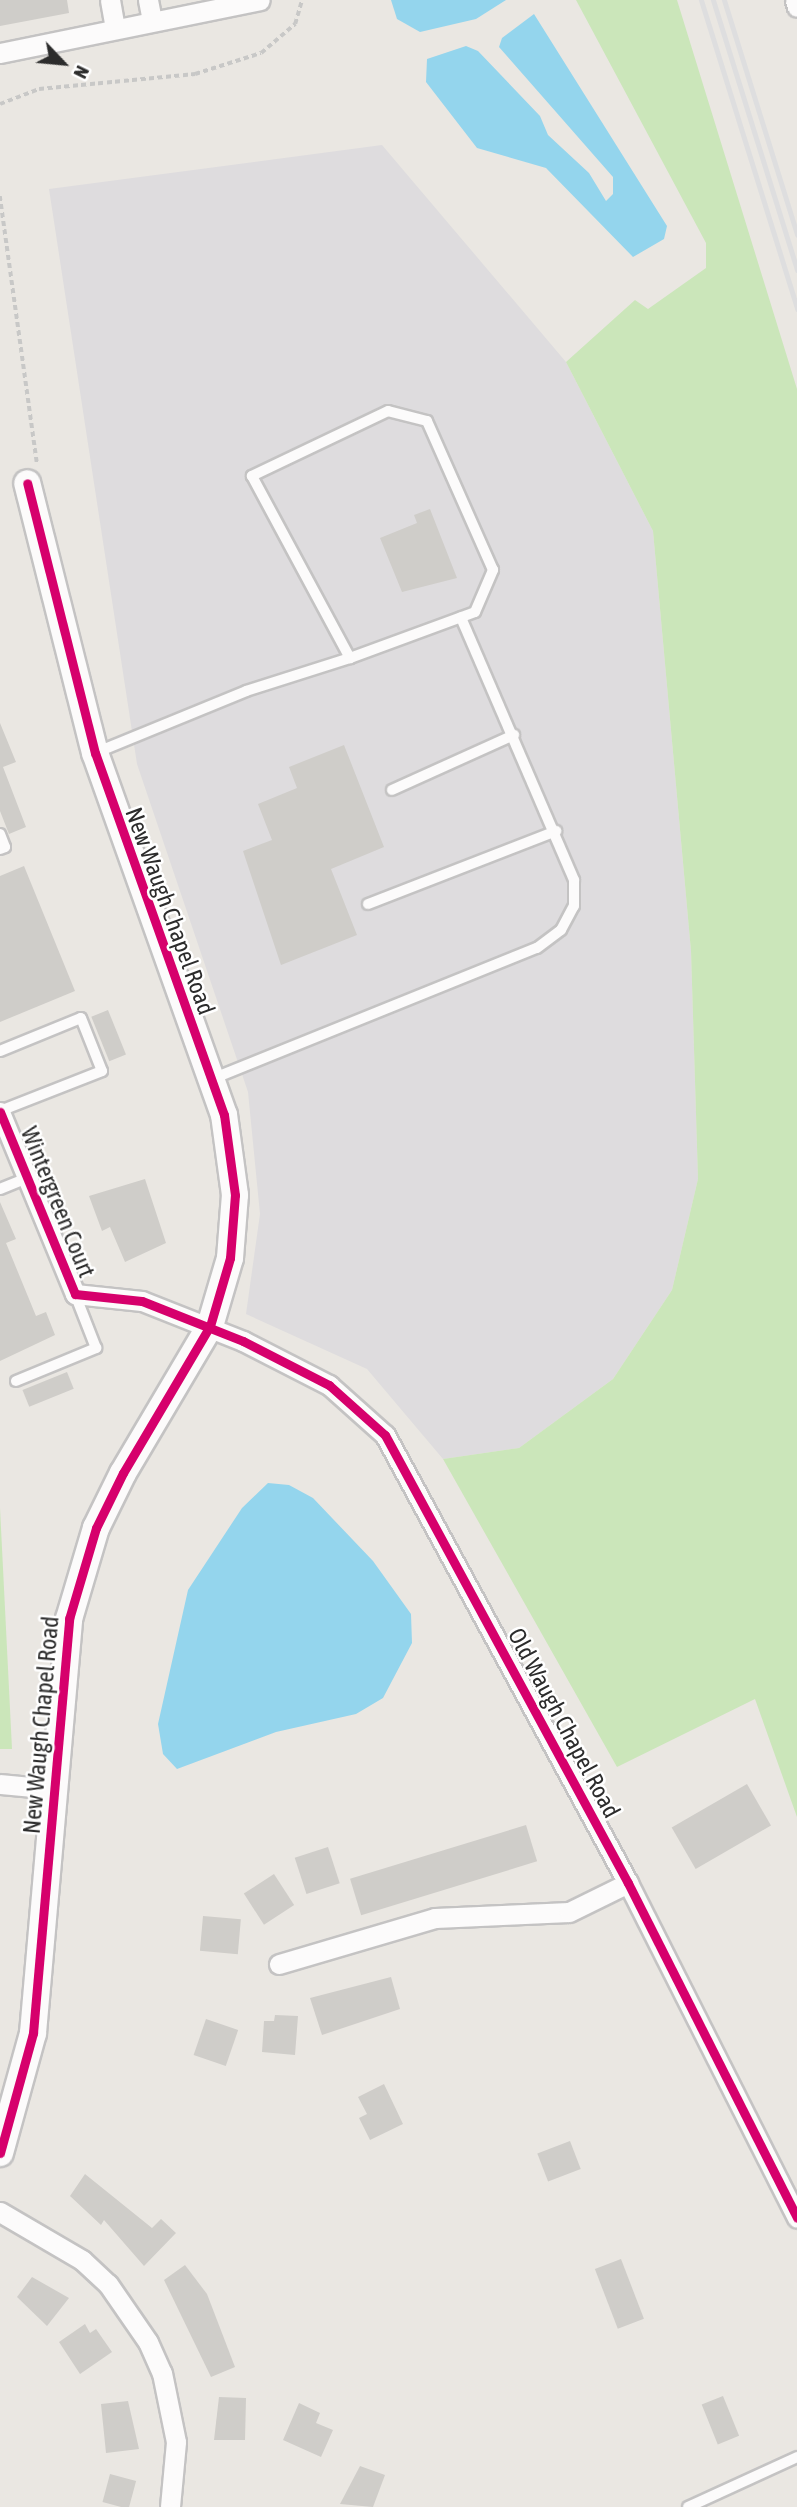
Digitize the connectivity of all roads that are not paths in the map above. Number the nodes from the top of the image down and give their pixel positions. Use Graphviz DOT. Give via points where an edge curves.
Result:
graph roads {
  1 [pos="110,0"];
  2 [pos="148,0"];
  3 [pos="260,0"];
  4 [pos="795,0"];
  5 [pos="797,7"];
  6 [pos="152,21"];
  7 [pos="115,29"];
  8 [pos="0,53"];
  9 [pos="34,479"];
  10 [pos="461,617"];
  11 [pos="350,658"];
  12 [pos="514,735"];
  13 [pos="95,753"];
  14 [pos="391,790"];
  15 [pos="556,831"];
  16 [pos="0,834"];
  17 [pos="0,849"];
  18 [pos="368,904"];
  19 [pos="0,1051"];
  20 [pos="212,1080"];
  21 [pos="0,1111"];
  22 [pos="27,1178"];
  23 [pos="0,1189"];
  24 [pos="75,1294"];
  25 [pos="210,1326"];
  26 [pos="16,1381"];
  27 [pos="0,1784"];
  28 [pos="53,1789"];
  29 [pos="628,1883"];
  30 [pos="279,1964"];
  31 [pos="0,2152"];
  32 [pos="0,2212"];
  33 [pos="797,2218"];
  34 [pos="797,2457"];
  35 [pos="170,2507"];
  36 [pos="688,2507"];
  1 -- 7 [label="street"];
  2 -- 6 [label="street"];
  3 -- 6 [label="street"];
  4 -- 5 [label="street"];
  6 -- 7 [label="street"];
  7 -- 8 [label="street"];
  9 -- 13 [label="street, New Waugh Chapel Road"];
  10 -- 11 [label="lane"];
  10 -- 11 [label="lane" via="475,612 494,570 427,421 388,411 253,476"];
  10 -- 12 [label="lane"];
  11 -- 13 [label="lane" via="246,691"];
  12 -- 14 [label="lane"];
  12 -- 15 [label="lane"];
  13 -- 20 [label="street, New Waugh Chapel Road" via="145,908"];
  15 -- 18 [label="lane"];
  15 -- 20 [label="lane" via="575,880 574,906 561,930 537,948"];
  16 -- 17 [label="lane" via="5,847"];
  19 -- 21 [label="lane" via="81,1018 102,1071"];
  20 -- 25 [label="street, New Waugh Chapel Road" via="230,1141 235,1195 230,1258"];
  21 -- 22 [label="street, Wintergreen Court"];
  22 -- 23 [label="lane"];
  22 -- 24 [label="street, Wintergreen Court"];
  24 -- 25 [label="street, Wintergreen Court" via="142,1301"];
  24 -- 26 [label="lane" via="96,1348"];
  25 -- 28 [label="street, New Waugh Chapel Road" via="123,1473 80,1573 63,1664"];
  25 -- 29 [label="street, Old Waugh Chapel Road" via="329,1385 385,1435"];
  27 -- 28 [label="street"];
  28 -- 31 [label="street, New Waugh Chapel Road" via="33,2033"];
  29 -- 30 [label="street" via="569,1912 435,1918"];
  29 -- 33 [label="street, Old Waugh Chapel Road"];
  32 -- 35 [label="street" via="82,2260 115,2293 148,2342 176,2442"];
  34 -- 36 [label="lane"];
}
